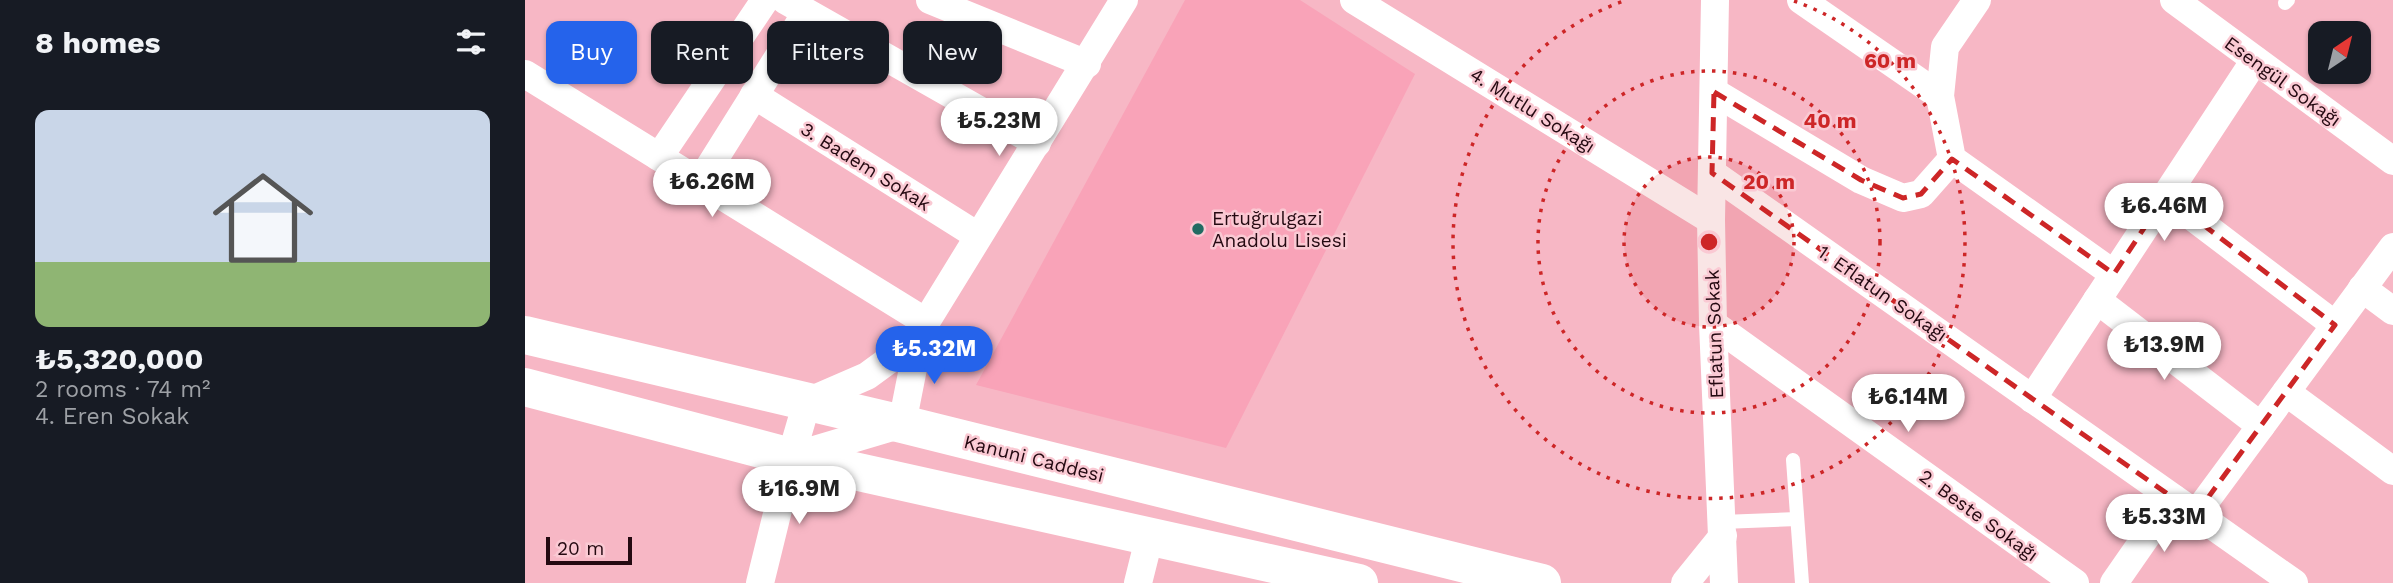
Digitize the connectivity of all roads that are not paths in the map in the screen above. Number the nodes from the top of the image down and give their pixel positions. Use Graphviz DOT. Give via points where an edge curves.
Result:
graph roads {
  1 [pos="765,0"];
  2 [pos="930,0"];
  3 [pos="1125,0"];
  4 [pos="1355,0"];
  5 [pos="1715,0"];
  6 [pos="1801,0"];
  7 [pos="1977,0"];
  8 [pos="2174,0"];
  9 [pos="796,7"];
  10 [pos="2255,60"];
  11 [pos="1087,64"];
  12 [pos="525,74"];
  13 [pos="1714,92"];
  14 [pos="754,95"];
  15 [pos="1940,96"];
  16 [pos="1037,143"];
  17 [pos="659,157"];
  18 [pos="1952,159"];
  19 [pos="2393,161"];
  20 [pos="1712,173"];
  21 [pos="700,182"];
  22 [pos="2165,196"];
  23 [pos="1711,220"];
  24 [pos="978,236"];
  25 [pos="2393,247"];
  26 [pos="2114,274"];
  27 [pos="2362,288"];
  28 [pos="2097,300"];
  29 [pos="2393,311"];
  30 [pos="1713,324"];
  31 [pos="2335,325"];
  32 [pos="922,330"];
  33 [pos="525,335"];
  34 [pos="525,387"];
  35 [pos="2285,392"];
  36 [pos="2032,399"];
  37 [pos="807,402"];
  38 [pos="902,424"];
  39 [pos="2261,426"];
  40 [pos="791,457"];
  41 [pos="1793,460"];
  42 [pos="2393,471"];
  43 [pos="2173,498"];
  44 [pos="2196,514"];
  45 [pos="1797,519"];
  46 [pos="1722,529"];
  47 [pos="1150,535"];
  48 [pos="760,583"];
  49 [pos="1138,583"];
  50 [pos="1359,583"];
  51 [pos="1542,583"];
  52 [pos="1685,583"];
  53 [pos="1724,583"];
  54 [pos="1802,583"];
  55 [pos="2075,583"];
  56 [pos="2114,583"];
  57 [pos="2294,583"];
  1 -- 17 [label="street"];
  2 -- 11 [label="street"];
  3 -- 11 [label="street"];
  4 -- 23 [label="street, 4. Mutlu Sokağı"];
  5 -- 13 [label="street, Eflatun Sokak"];
  6 -- 15 [label="street"];
  7 -- 15 [label="street" via="1945,47"];
  8 -- 10 [label="street, Esengül Sokağı"];
  9 -- 14 [label="street"];
  9 -- 16 [label="street"];
  10 -- 19 [label="street, Esengül Sokağı"];
  10 -- 22 [label="street"];
  11 -- 16 [label="street"];
  12 -- 17 [label="street"];
  13 -- 18 [label="street" via="1861,180 1903,198 1921,194"];
  13 -- 20 [label="street, Eflatun Sokak"];
  14 -- 21 [label="street"];
  14 -- 24 [label="street, 3. Badem Sokak"];
  15 -- 18 [label="street"];
  16 -- 24 [label="street"];
  17 -- 21 [label="street"];
  18 -- 26 [label="street"];
  20 -- 23 [label="street, Eflatun Sokak"];
  20 -- 36 [label="street, 1. Eflatun Sokağı"];
  21 -- 32 [label="street"];
  22 -- 26 [label="street"];
  22 -- 31 [label="street"];
  23 -- 30 [label="street, Eflatun Sokak"];
  24 -- 32 [label="street"];
  25 -- 27 [label="street"];
  26 -- 28 [label="street"];
  27 -- 29 [label="street"];
  27 -- 31 [label="street"];
  28 -- 36 [label="street"];
  28 -- 39 [label="street"];
  30 -- 46 [label="street, Eflatun Sokak"];
  30 -- 55 [label="street, 2. Beste Sokağı"];
  31 -- 35 [label="street"];
  32 -- 37 [label="street" via="867,376"];
  32 -- 38 [label="street"];
  33 -- 37 [label="main road, Kanuni Caddesi"];
  34 -- 40 [label="main road"];
  35 -- 39 [label="street"];
  35 -- 42 [label="street"];
  36 -- 43 [label="street, 1. Eflatun Sokağı"];
  37 -- 38 [label="main road, Kanuni Caddesi"];
  37 -- 40 [label="street"];
  38 -- 40 [label="street"];
  38 -- 51 [label="main road, Kanuni Caddesi"];
  39 -- 44 [label="street"];
  40 -- 47 [label="main road"];
  40 -- 48 [label="street"];
  41 -- 45 [label="lane"];
  43 -- 44 [label="street, 1. Eflatun Sokağı"];
  43 -- 56 [label="street"];
  44 -- 57 [label="street, 1. Eflatun Sokağı"];
  45 -- 46 [label="lane"];
  45 -- 54 [label="lane"];
  46 -- 52 [label="street"];
  46 -- 53 [label="street, Eflatun Sokak"];
  47 -- 49 [label="street"];
  47 -- 50 [label="main road"];
}
